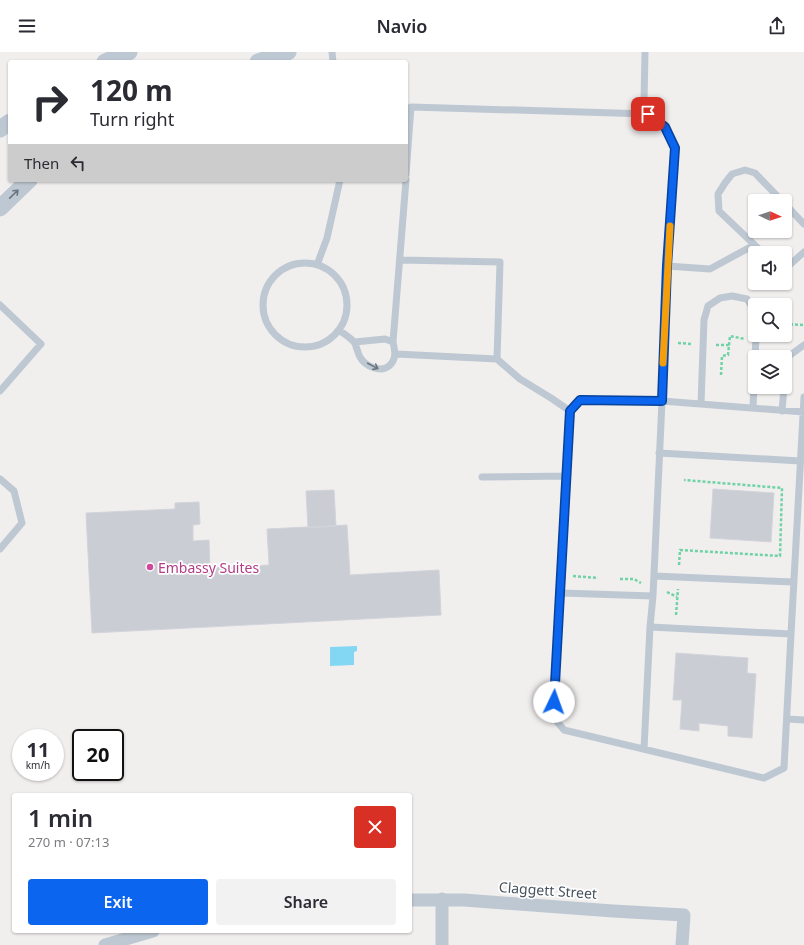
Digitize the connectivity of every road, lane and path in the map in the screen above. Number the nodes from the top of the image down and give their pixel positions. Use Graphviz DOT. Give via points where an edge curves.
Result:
graph roads {
  1 [pos="129,52"];
  2 [pos="288,52"];
  3 [pos="645,52"];
  4 [pos="110,60"];
  5 [pos="264,60"];
  6 [pos="648,114"];
  7 [pos="408,147"];
  8 [pos="27,182"];
  9 [pos="340,182"];
  10 [pos="406,182"];
  11 [pos="775,194"];
  12 [pos="0,208"];
  13 [pos="792,211"];
  14 [pos="804,224"];
  15 [pos="754,245"];
  16 [pos="803,256"];
  17 [pos="400,260"];
  18 [pos="792,263"];
  19 [pos="317,265"];
  20 [pos="667,266"];
  21 [pos="748,300"];
  22 [pos="0,305"];
  23 [pos="792,324"];
  24 [pos="804,325"];
  25 [pos="339,330"];
  26 [pos="748,337"];
  27 [pos="355,342"];
  28 [pos="393,342"];
  29 [pos="752,342"];
  30 [pos="678,343"];
  31 [pos="694,344"];
  32 [pos="716,345"];
  33 [pos="804,345"];
  34 [pos="729,346"];
  35 [pos="396,354"];
  36 [pos="792,354"];
  37 [pos="496,359"];
  38 [pos="721,375"];
  39 [pos="0,391"];
  40 [pos="783,394"];
  41 [pos="804,397"];
  42 [pos="662,401"];
  43 [pos="701,404"];
  44 [pos="753,408"];
  45 [pos="570,411"];
  46 [pos="782,411"];
  47 [pos="803,412"];
  48 [pos="659,453"];
  49 [pos="800,461"];
  50 [pos="567,476"];
  51 [pos="482,477"];
  52 [pos="0,480"];
  53 [pos="684,480"];
  54 [pos="0,549"];
  55 [pos="679,567"];
  56 [pos="572,576"];
  57 [pos="654,576"];
  58 [pos="598,578"];
  59 [pos="620,579"];
  60 [pos="794,582"];
  61 [pos="645,584"];
  62 [pos="678,588"];
  63 [pos="667,592"];
  64 [pos="560,593"];
  65 [pos="653,596"];
  66 [pos="677,596"];
  67 [pos="676,615"];
  68 [pos="650,627"];
  69 [pos="791,634"];
  70 [pos="787,719"];
  71 [pos="804,720"];
  72 [pos="644,749"];
  73 [pos="442,899"];
  74 [pos="412,900"];
  75 [pos="146,933"];
  76 [pos="105,945"];
  77 [pos="442,945"];
  78 [pos="682,945"];
  1 -- 4 [label="street"];
  2 -- 5 [label="street"];
  3 -- 6 [label="lane" via="644,103"];
  6 -- 7 [label="lane" via="411,107"];
  6 -- 20 [label="lane" via="665,127 675,148"];
  12 -- 8 [label="street, one-way"];
  9 -- 19 [label="lane" via="327,238"];
  10 -- 17 [label="lane"];
  11 -- 15 [label="lane" via="755,173 745,170 732,174 718,194 718,211"];
  13 -- 14 [label="lane"];
  15 -- 20 [label="lane" via="710,269"];
  16 -- 18 [label="lane"];
  17 -- 28 [label="lane"];
  17 -- 37 [label="lane" via="500,262"];
  19 -- 25 [label="lane" via="334,275 345,292 346,312"];
  19 -- 25 [label="lane" via="307,263 287,267 272,280 264,299 266,319 270,328 285,342 304,347 323,343"];
  20 -- 42 [label="lane"];
  21 -- 43 [label="lane" via="732,296 720,298 708,306 704,320"];
  22 -- 39 [label="lane" via="42,344"];
  23 -- 24 [label="path"];
  25 -- 27 [label="lane"];
  26 -- 34 [label="path" via="730,336"];
  27 -- 28 [label="lane"];
  27 -- 35 [label="lane, one-way" via="360,357 379,370 392,364"];
  28 -- 35 [label="lane"];
  29 -- 44 [label="lane"];
  30 -- 31 [label="path"];
  32 -- 34 [label="path"];
  33 -- 36 [label="lane"];
  34 -- 38 [label="path" via="728,355 722,356"];
  35 -- 37 [label="lane"];
  37 -- 45 [label="lane" via="520,379"];
  40 -- 46 [label="lane"];
  41 -- 47 [label="lane"];
  42 -- 43 [label="lane"];
  42 -- 45 [label="lane" via="580,400"];
  42 -- 48 [label="lane"];
  43 -- 44 [label="lane"];
  44 -- 46 [label="lane"];
  45 -- 50 [label="lane"];
  46 -- 47 [label="lane"];
  47 -- 49 [label="lane"];
  48 -- 49 [label="lane"];
  48 -- 57 [label="lane"];
  49 -- 60 [label="lane"];
  50 -- 51 [label="lane"];
  50 -- 64 [label="lane"];
  52 -- 54 [label="lane" via="14,491 22,523"];
  53 -- 55 [label="path" via="782,488 780,556 680,550"];
  56 -- 58 [label="path"];
  57 -- 60 [label="lane"];
  57 -- 65 [label="lane"];
  59 -- 61 [label="path"];
  60 -- 69 [label="lane"];
  62 -- 66 [label="path"];
  63 -- 66 [label="path"];
  64 -- 65 [label="lane"];
  64 -- 72 [label="lane" via="554,717 564,730"];
  65 -- 68 [label="lane"];
  66 -- 67 [label="path"];
  68 -- 69 [label="lane"];
  68 -- 72 [label="lane"];
  69 -- 70 [label="lane"];
  70 -- 71 [label="lane"];
  70 -- 72 [label="lane" via="784,768 764,778"];
  73 -- 74 [label="street, Claggett Street"];
  73 -- 77 [label="street"];
  73 -- 78 [label="street, Claggett Street" via="684,915"];
  75 -- 76 [label="street"];
}
